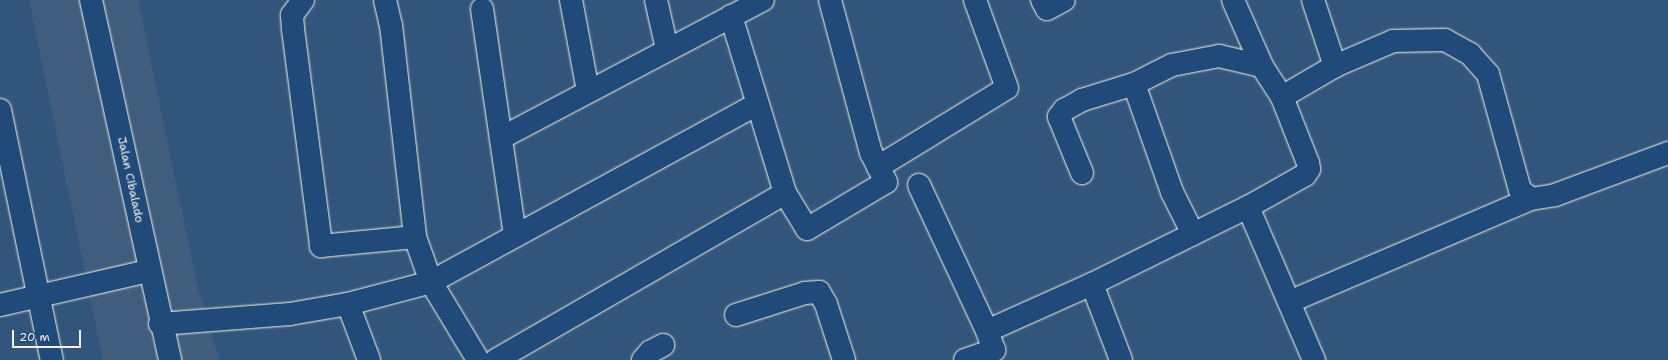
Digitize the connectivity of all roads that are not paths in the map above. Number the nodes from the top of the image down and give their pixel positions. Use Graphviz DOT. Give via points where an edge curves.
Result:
graph roads {
  1 [pos="91,0"];
  2 [pos="303,0"];
  3 [pos="385,0"];
  4 [pos="571,0"];
  5 [pos="656,0"];
  6 [pos="830,0"];
  7 [pos="1042,0"];
  8 [pos="1064,0"];
  9 [pos="1233,0"];
  10 [pos="1313,0"];
  11 [pos="978,1"];
  12 [pos="746,6"];
  13 [pos="482,9"];
  14 [pos="667,50"];
  15 [pos="1262,66"];
  16 [pos="1335,66"];
  17 [pos="1134,84"];
  18 [pos="588,91"];
  19 [pos="1282,97"];
  20 [pos="756,104"];
  21 [pos="0,110"];
  22 [pos="500,138"];
  23 [pos="1668,153"];
  24 [pos="878,166"];
  25 [pos="1082,173"];
  26 [pos="919,185"];
  27 [pos="8,192"];
  28 [pos="785,193"];
  29 [pos="1531,198"];
  30 [pos="1248,207"];
  31 [pos="1193,234"];
  32 [pos="515,236"];
  33 [pos="415,237"];
  34 [pos="149,271"];
  35 [pos="431,282"];
  36 [pos="1092,284"];
  37 [pos="37,298"];
  38 [pos="1289,302"];
  39 [pos="348,304"];
  40 [pos="0,305"];
  41 [pos="736,315"];
  42 [pos="160,324"];
  43 [pos="663,346"];
  44 [pos="993,347"];
  45 [pos="52,360"];
  46 [pos="170,360"];
  47 [pos="369,360"];
  48 [pos="478,360"];
  49 [pos="496,360"];
  50 [pos="643,360"];
  51 [pos="844,360"];
  52 [pos="965,360"];
  53 [pos="1121,360"];
  54 [pos="1314,360"];
  1 -- 34 [label="street, Jalan Cibalado"];
  2 -- 33 [label="street" via="292,15 292,22 321,246"];
  3 -- 33 [label="street" via="391,25"];
  4 -- 18 [label="street"];
  5 -- 14 [label="street"];
  6 -- 24 [label="street" via="871,153"];
  7 -- 8 [label="street" via="1047,9"];
  9 -- 15 [label="street"];
  10 -- 16 [label="street"];
  11 -- 24 [label="street" via="1007,88"];
  12 -- 14 [label="street"];
  12 -- 20 [label="street"];
  13 -- 22 [label="street"];
  14 -- 18 [label="street"];
  15 -- 17 [label="street" via="1219,56 1172,65"];
  15 -- 19 [label="street"];
  16 -- 19 [label="street"];
  16 -- 29 [label="street" via="1393,41 1444,40 1470,54 1488,74 1520,190"];
  17 -- 25 [label="street" via="1082,100 1059,117"];
  17 -- 31 [label="street" via="1172,192"];
  18 -- 22 [label="street"];
  19 -- 30 [label="street" via="1309,169 1305,175"];
  20 -- 28 [label="street"];
  20 -- 32 [label="street"];
  21 -- 27 [label="street"];
  22 -- 32 [label="street"];
  23 -- 29 [label="street" via="1554,194"];
  24 -- 28 [label="street" via="886,182 807,229"];
  26 -- 44 [label="street"];
  27 -- 37 [label="street"];
  28 -- 49 [label="street"];
  29 -- 38 [label="street"];
  30 -- 31 [label="street"];
  30 -- 38 [label="street"];
  31 -- 36 [label="street"];
  32 -- 35 [label="street"];
  33 -- 35 [label="street"];
  34 -- 37 [label="street"];
  34 -- 42 [label="street, Jalan Cibalado"];
  35 -- 39 [label="street"];
  35 -- 48 [label="street"];
  36 -- 44 [label="street"];
  36 -- 53 [label="street"];
  37 -- 40 [label="street"];
  37 -- 45 [label="street"];
  38 -- 54 [label="street"];
  39 -- 42 [label="street" via="290,314"];
  39 -- 47 [label="street"];
  41 -- 51 [label="street" via="805,293 819,292 826,304"];
  42 -- 46 [label="street, Jalan Cibalado"];
  43 -- 50 [label="street" via="650,352"];
  44 -- 52 [label="street"];
}
